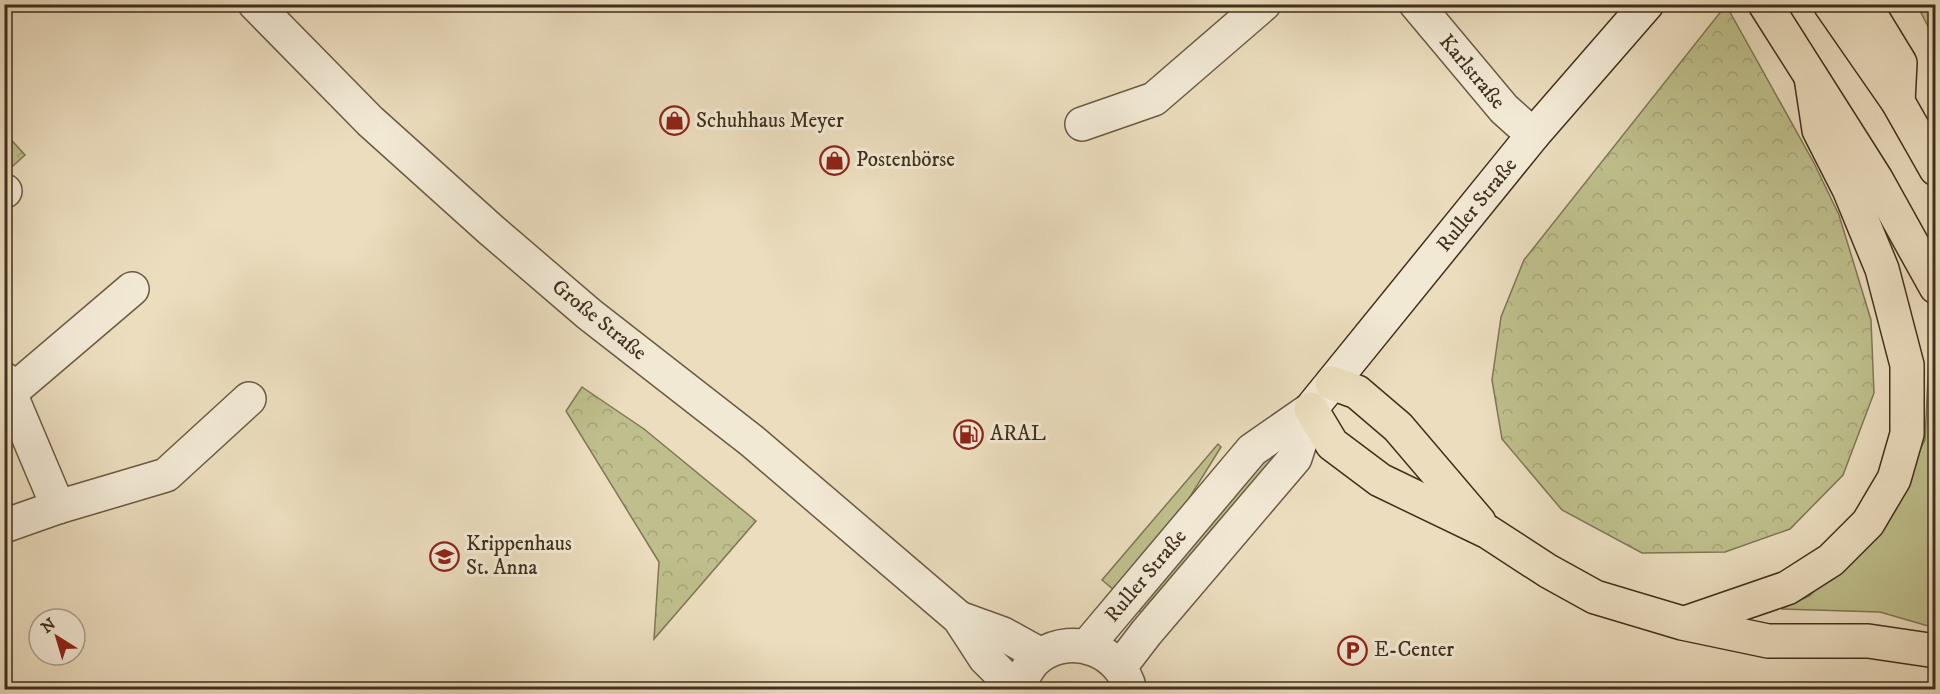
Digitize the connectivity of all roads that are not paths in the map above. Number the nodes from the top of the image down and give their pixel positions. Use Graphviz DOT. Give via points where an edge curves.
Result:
graph roads {
  1 [pos="255,4"];
  2 [pos="1264,4"];
  3 [pos="1416,4"];
  4 [pos="1647,4"];
  5 [pos="1766,4"];
  6 [pos="1830,4"];
  7 [pos="1864,4"];
  8 [pos="1811,77"];
  9 [pos="1898,102"];
  10 [pos="1082,124"];
  11 [pos="1533,135"];
  12 [pos="1935,169"];
  13 [pos="1935,287"];
  14 [pos="132,289"];
  15 [pos="1332,383"];
  16 [pos="7,386"];
  17 [pos="249,399"];
  18 [pos="1311,409"];
  19 [pos="58,507"];
  20 [pos="4,526"];
  21 [pos="1488,532"];
  22 [pos="958,618"];
  23 [pos="1682,623"];
  24 [pos="1087,646"];
  25 [pos="1935,651"];
  26 [pos="1041,655"];
  27 [pos="1125,678"];
  28 [pos="1017,690"];
  1 -- 22 [label="street, Große Straße" via="370,121 490,229 589,314 752,441"];
  2 -- 10 [label="street" via="1154,99"];
  3 -- 11 [label="street, Karlstraße" via="1504,110"];
  4 -- 11 [label="street, Ruller Straße"];
  5 -- 8 [label="highway"];
  6 -- 9 [label="highway"];
  7 -- 9 [label="highway" via="1900,63"];
  8 -- 13 [label="highway" via="1876,179"];
  8 -- 23 [label="highway" via="1819,130 1850,189 1882,269 1907,366 1908,434 1894,479 1868,523 1831,561 1787,588"];
  9 -- 12 [label="highway"];
  11 -- 15 [label="street, Ruller Straße"];
  14 -- 16 [label="street"];
  15 -- 18 [label="street, Ruller Straße"];
  15 -- 21 [label="highway" via="1357,392 1398,427"];
  16 -- 19 [label="street"];
  17 -- 19 [label="street" via="166,475"];
  18 -- 21 [label="highway" via="1332,444 1380,480"];
  18 -- 24 [label="street, Ruller Straße" via="1252,450"];
  18 -- 27 [label="street, Ruller Straße" via="1295,458 1146,633"];
  19 -- 20 [label="street"];
  21 -- 23 [label="highway" via="1595,597"];
  22 -- 26 [label="street, Große Straße" via="1003,634"];
  22 -- 28 [label="street, Große Straße" via="985,657"];
  23 -- 25 [label="highway" via="1768,641 1868,640"];
  24 -- 26 [label="street" via="1071,645"];
  24 -- 27 [label="street" via="1099,651"];
  26 -- 28 [label="street" via="1030,665"];
}
